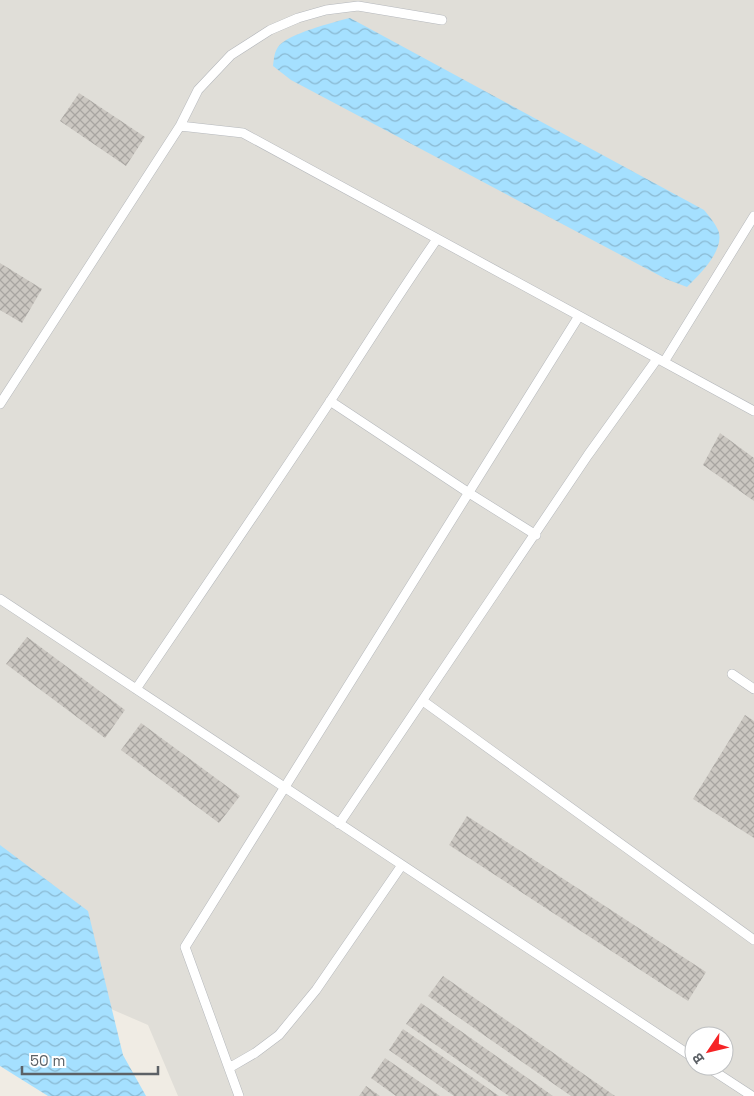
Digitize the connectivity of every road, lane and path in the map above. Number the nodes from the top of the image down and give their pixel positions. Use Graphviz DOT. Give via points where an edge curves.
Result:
graph roads {
  1 [pos="442,20"];
  2 [pos="180,126"];
  3 [pos="754,216"];
  4 [pos="437,239"];
  5 [pos="579,316"];
  6 [pos="661,361"];
  7 [pos="330,401"];
  8 [pos="0,404"];
  9 [pos="754,411"];
  10 [pos="469,493"];
  11 [pos="536,535"];
  12 [pos="0,599"];
  13 [pos="732,674"];
  14 [pos="136,689"];
  15 [pos="754,689"];
  16 [pos="423,701"];
  17 [pos="285,788"];
  18 [pos="339,824"];
  19 [pos="402,865"];
  20 [pos="754,940"];
  21 [pos="684,1051"];
  22 [pos="229,1068"];
  23 [pos="721,1076"];
  24 [pos="239,1096"];
  25 [pos="752,1096"];
  1 -- 2 [label="lane" via="358,6 298,18 270,30 231,55 198,90"];
  2 -- 4 [label="lane" via="243,133"];
  2 -- 8 [label="lane"];
  3 -- 6 [label="lane"];
  4 -- 5 [label="lane"];
  4 -- 7 [label="lane"];
  5 -- 6 [label="lane"];
  5 -- 10 [label="lane"];
  6 -- 9 [label="lane"];
  6 -- 11 [label="lane" via="588,455"];
  7 -- 10 [label="lane"];
  7 -- 14 [label="lane"];
  10 -- 11 [label="lane"];
  10 -- 17 [label="lane"];
  11 -- 16 [label="lane"];
  12 -- 14 [label="lane"];
  13 -- 15 [label="lane"];
  14 -- 17 [label="lane"];
  16 -- 18 [label="lane"];
  16 -- 20 [label="lane"];
  17 -- 18 [label="lane"];
  17 -- 22 [label="lane" via="185,947"];
  18 -- 19 [label="lane"];
  19 -- 21 [label="lane"];
  19 -- 22 [label="lane" via="316,990 279,1035"];
  22 -- 24 [label="lane"];
  23 -- 25 [label="lane"];
}
